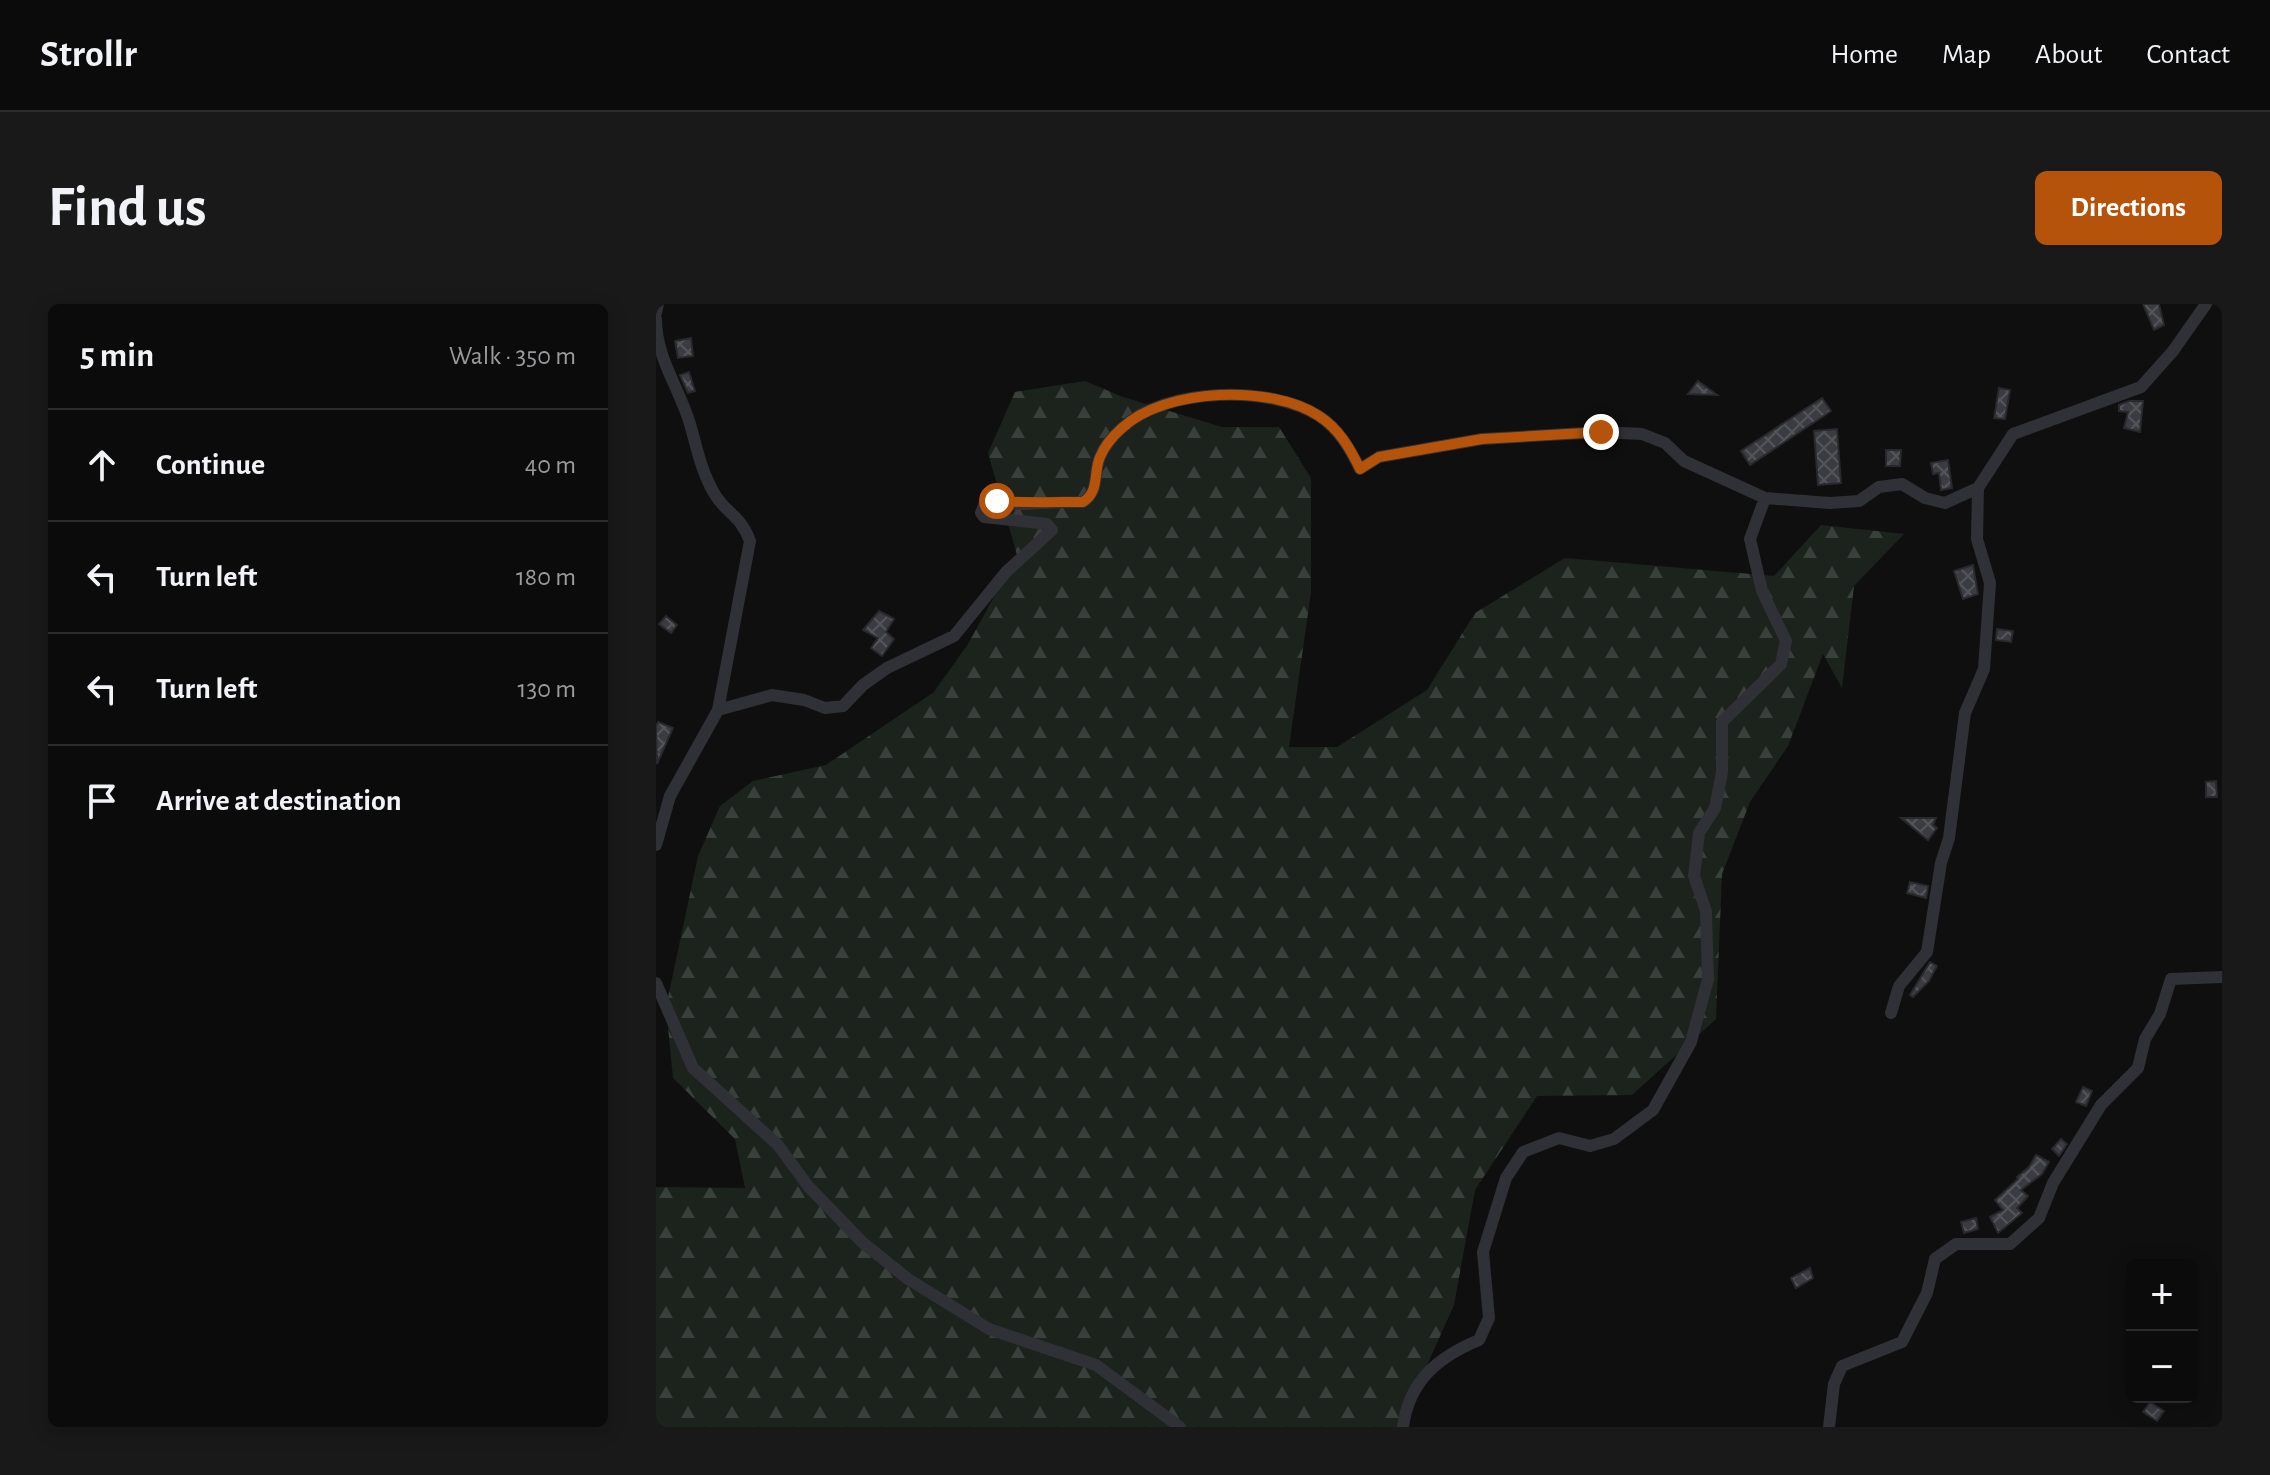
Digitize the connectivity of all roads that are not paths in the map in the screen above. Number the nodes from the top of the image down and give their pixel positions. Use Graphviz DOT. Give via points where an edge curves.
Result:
graph roads {
  1 [pos="658,304"];
  2 [pos="2206,304"];
  3 [pos="656,316"];
  4 [pos="657,349"];
  5 [pos="1978,488"];
  6 [pos="1765,498"];
  7 [pos="718,710"];
  8 [pos="656,845"];
  9 [pos="2222,977"];
  10 [pos="656,983"];
  11 [pos="1891,1013"];
  12 [pos="1180,1427"];
  13 [pos="1403,1427"];
  14 [pos="1829,1427"];
  1 -- 3 [label="street"];
  2 -- 5 [label="street" via="2141,387 2013,434"];
  3 -- 4 [label="street"];
  4 -- 7 [label="street" via="689,422 704,473 716,497 743,521 750,541"];
  5 -- 6 [label="street" via="1945,503 1902,484 1879,487 1859,501"];
  5 -- 11 [label="street" via="1977,539 1990,583 1984,669 1965,713 1927,952 1899,986"];
  6 -- 7 [label="street" via="1698,469 1665,443 1642,434 1482,439 1379,457 1360,469 1349,446 1327,422 1305,409 1254,397 1180,398 1139,415 1115,434 1100,456 1095,487 1083,502 984,505 984,517 1047,524 1052,530 1006,572 954,636 887,668 834,709 772,695"];
  6 -- 13 [label="street" via="1750,539 1762,591 1786,641 1781,664 1722,722 1722,772 1715,808 1699,833 1694,876 1706,911 1708,979 1691,1042 1653,1110 1614,1139 1590,1146 1559,1138 1523,1152 1506,1178 1483,1252 1489,1318 1479,1340 1447,1353 1425,1372 1406,1408"];
  7 -- 8 [label="street" via="670,796"];
  9 -- 14 [label="street" via="2171,979 2138,1068 2101,1105 2053,1183 2039,1218 2010,1244 1956,1244 1935,1259 1927,1293 1902,1342 1842,1366 1834,1384"];
  10 -- 12 [label="street" via="693,1068 778,1145 808,1186 862,1242 908,1279 989,1329 1096,1365"];
}
